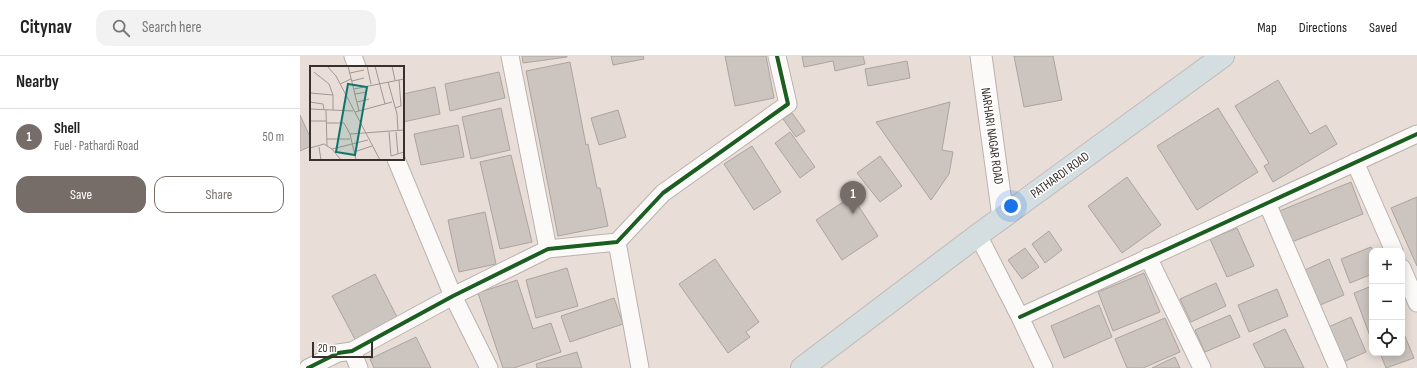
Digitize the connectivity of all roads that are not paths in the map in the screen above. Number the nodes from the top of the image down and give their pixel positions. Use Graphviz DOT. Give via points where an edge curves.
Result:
graph roads {
  1 [pos="353,56"];
  2 [pos="510,56"];
  3 [pos="777,56"];
  4 [pos="981,56"];
  5 [pos="1223,56"];
  6 [pos="357,66"];
  7 [pos="1417,134"];
  8 [pos="396,160"];
  9 [pos="1355,162"];
  10 [pos="1267,203"];
  11 [pos="1003,217"];
  12 [pos="978,235"];
  13 [pos="617,242"];
  14 [pos="1393,248"];
  15 [pos="548,249"];
  16 [pos="1148,257"];
  17 [pos="1405,275"];
  18 [pos="453,296"];
  19 [pos="1417,303"];
  20 [pos="1020,317"];
  21 [pos="352,351"];
  22 [pos="308,368"];
  23 [pos="359,368"];
  24 [pos="489,368"];
  25 [pos="640,368"];
  26 [pos="802,368"];
  27 [pos="1044,368"];
  28 [pos="1202,368"];
  29 [pos="1338,368"];
  1 -- 6 [label="street"];
  2 -- 15 [label="street"];
  3 -- 13 [label="street" via="788,104 663,193"];
  4 -- 11 [label="street, NARHARI NAGAR ROAD"];
  5 -- 11 [label="main road, PATHARDI ROAD"];
  7 -- 9 [label="street"];
  8 -- 18 [label="street"];
  9 -- 10 [label="street"];
  9 -- 14 [label="street"];
  10 -- 16 [label="street"];
  10 -- 29 [label="street"];
  11 -- 12 [label="main road, PATHARDI ROAD"];
  12 -- 20 [label="street"];
  12 -- 26 [label="main road, PATHARDI ROAD"];
  13 -- 15 [label="street"];
  13 -- 25 [label="street"];
  15 -- 18 [label="street"];
  16 -- 20 [label="street"];
  16 -- 28 [label="street"];
  17 -- 19 [label="street"];
  18 -- 21 [label="street"];
  18 -- 24 [label="street"];
  20 -- 27 [label="street"];
  21 -- 22 [label="street" via="338,353"];
  21 -- 23 [label="street"];
}
